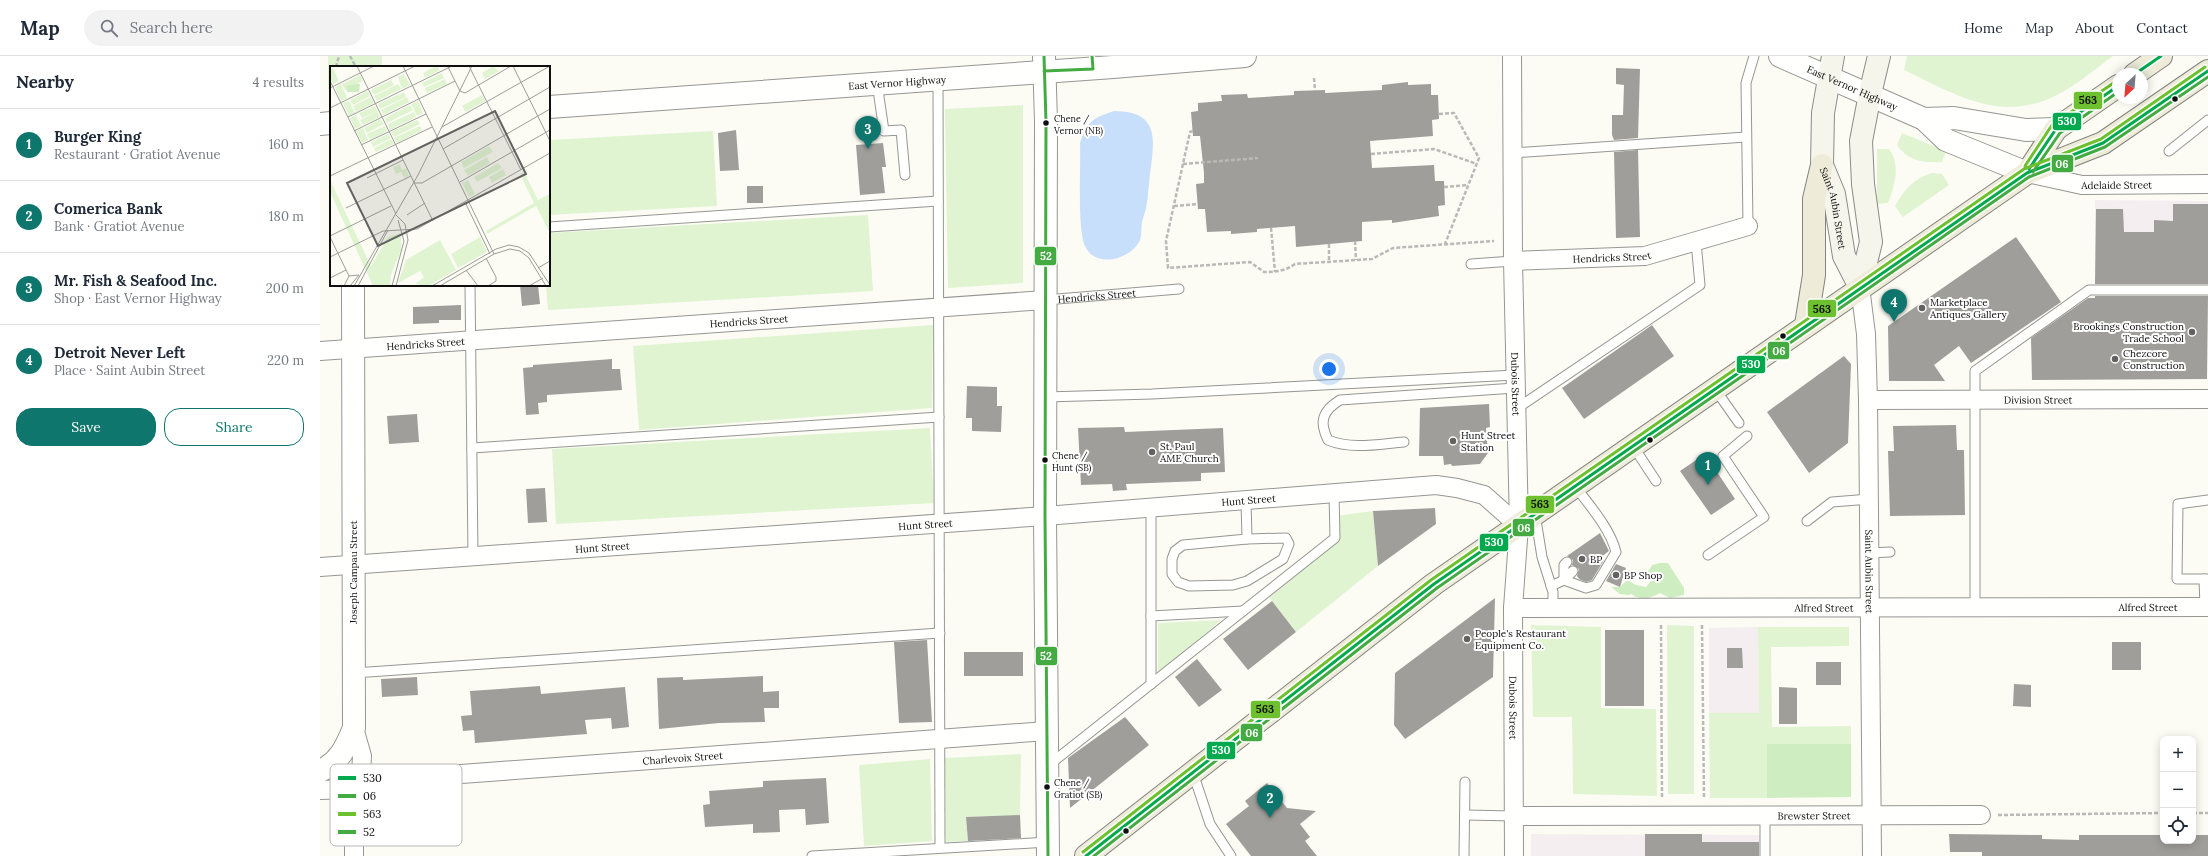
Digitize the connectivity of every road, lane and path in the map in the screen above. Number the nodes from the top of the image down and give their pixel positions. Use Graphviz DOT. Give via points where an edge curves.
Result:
graph roads {
  1 [pos="339,56"];
  2 [pos="350,56"];
  3 [pos="1245,56"];
  4 [pos="1512,56"];
  5 [pos="1754,56"];
  6 [pos="1780,56"];
  7 [pos="1833,56"];
  8 [pos="1880,56"];
  9 [pos="2161,56"];
  10 [pos="1093,62"];
  11 [pos="1044,64"];
  12 [pos="336,66"];
  13 [pos="355,66"];
  14 [pos="2144,68"];
  15 [pos="2208,71"];
  16 [pos="1828,77"];
  17 [pos="1314,78"];
  18 [pos="938,79"];
  19 [pos="877,83"];
  20 [pos="1315,90"];
  21 [pos="2112,90"];
  22 [pos="1870,94"];
  23 [pos="550,107"];
  24 [pos="1439,114"];
  25 [pos="1924,119"];
  26 [pos="2208,120"];
  27 [pos="330,123"];
  28 [pos="320,124"];
  29 [pos="2056,129"];
  30 [pos="1193,131"];
  31 [pos="1746,137"];
  32 [pos="2169,151"];
  33 [pos="1512,153"];
  34 [pos="1371,154"];
  35 [pos="1258,158"];
  36 [pos="1183,164"];
  37 [pos="1477,164"];
  38 [pos="1822,165"];
  39 [pos="2027,173"];
  40 [pos="905,175"];
  41 [pos="2208,184"];
  42 [pos="1468,185"];
  43 [pos="1444,187"];
  44 [pos="938,201"];
  45 [pos="1198,204"];
  46 [pos="1174,206"];
  47 [pos="1748,226"];
  48 [pos="550,227"];
  49 [pos="1271,228"];
  50 [pos="1355,241"];
  51 [pos="1494,241"];
  52 [pos="1696,242"];
  53 [pos="1329,244"];
  54 [pos="1445,244"];
  55 [pos="1356,260"];
  56 [pos="1513,261"];
  57 [pos="1330,262"];
  58 [pos="1471,264"];
  59 [pos="1275,272"];
  60 [pos="353,286"];
  61 [pos="470,286"];
  62 [pos="1860,287"];
  63 [pos="1178,289"];
  64 [pos="2208,290"];
  65 [pos="1045,300"];
  66 [pos="938,306"];
  67 [pos="1806,326"];
  68 [pos="471,340"];
  69 [pos="353,348"];
  70 [pos="320,350"];
  71 [pos="1515,381"];
  72 [pos="1715,389"];
  73 [pos="1045,397"];
  74 [pos="1974,399"];
  75 [pos="2208,399"];
  76 [pos="1868,400"];
  77 [pos="2208,407"];
  78 [pos="1516,410"];
  79 [pos="939,417"];
  80 [pos="1739,423"];
  81 [pos="1747,436"];
  82 [pos="1404,442"];
  83 [pos="1633,446"];
  84 [pos="472,448"];
  85 [pos="1656,481"];
  86 [pos="1575,486"];
  87 [pos="1334,493"];
  88 [pos="1870,499"];
  89 [pos="1246,500"];
  90 [pos="2208,500"];
  91 [pos="1151,508"];
  92 [pos="1045,516"];
  93 [pos="1527,520"];
  94 [pos="1807,521"];
  95 [pos="939,524"];
  96 [pos="1247,538"];
  97 [pos="1890,552"];
  98 [pos="1870,553"];
  99 [pos="1708,555"];
  100 [pos="474,556"];
  101 [pos="1567,562"];
  102 [pos="353,564"];
  103 [pos="320,567"];
  104 [pos="1573,571"];
  105 [pos="2206,579"];
  106 [pos="1564,580"];
  107 [pos="1551,586"];
  108 [pos="2206,607"];
  109 [pos="1513,608"];
  110 [pos="1553,608"];
  111 [pos="1871,608"];
  112 [pos="1975,608"];
  113 [pos="1243,611"];
  114 [pos="1151,616"];
  115 [pos="1661,622"];
  116 [pos="1702,622"];
  117 [pos="940,633"];
  118 [pos="354,673"];
  119 [pos="1151,684"];
  120 [pos="354,728"];
  121 [pos="1047,731"];
  122 [pos="940,739"];
  123 [pos="332,764"];
  124 [pos="362,764"];
  125 [pos="330,766"];
  126 [pos="1047,766"];
  127 [pos="320,771"];
  128 [pos="1193,772"];
  129 [pos="462,774"];
  130 [pos="1465,782"];
  131 [pos="320,790"];
  132 [pos="330,790"];
  133 [pos="1662,801"];
  134 [pos="1704,801"];
  135 [pos="2160,813"];
  136 [pos="2196,813"];
  137 [pos="2208,813"];
  138 [pos="1466,815"];
  139 [pos="1981,815"];
  140 [pos="1514,816"];
  141 [pos="1765,816"];
  142 [pos="1871,816"];
  143 [pos="940,847"];
  144 [pos="1048,849"];
  145 [pos="812,856"];
  146 [pos="1087,856"];
  147 [pos="1231,856"];
  148 [pos="1464,856"];
  149 [pos="1514,856"];
  150 [pos="1765,856"];
  151 [pos="1872,856"];
  1 -- 12 [label="path"];
  2 -- 13 [label="path"];
  3 -- 10 [label="street, East Vernor Highway"];
  4 -- 33 [label="street, Dubois Street"];
  5 -- 31 [label="lane" via="1746,83"];
  6 -- 16 [label="street, East Vernor Highway"];
  7 -- 16 [label="main road, Saint Aubin Street"];
  8 -- 22 [label="main road, Saint Aubin Street"];
  9 -- 14 [label="main road"];
  10 -- 11 [label="street, East Vernor Highway"];
  11 -- 18 [label="street, East Vernor Highway"];
  11 -- 65 [label="street"];
  15 -- 39 [label="main road" via="2103,144"];
  16 -- 22 [label="street, East Vernor Highway"];
  16 -- 38 [label="main road, Saint Aubin Street" via="1823,113"];
  17 -- 20 [label="path"];
  18 -- 19 [label="street, East Vernor Highway"];
  18 -- 44 [label="lane"];
  19 -- 23 [label="street, East Vernor Highway"];
  19 -- 40 [label="lane" via="884,131 901,130"];
  21 -- 29 [label="main road"];
  22 -- 25 [label="street, East Vernor Highway"];
  22 -- 62 [label="main road, Saint Aubin Street" via="1862,130 1861,154 1863,190 1871,242"];
  24 -- 37 [label="path" via="1454,113 1479,158"];
  25 -- 29 [label="street, East Vernor Highway" via="1954,118 2026,130"];
  25 -- 39 [label="street, East Vernor Highway" via="1946,140"];
  26 -- 32 [label="lane"];
  27 -- 28 [label="street"];
  29 -- 39 [label="main road"];
  30 -- 36 [label="path" via="1190,132"];
  31 -- 33 [label="lane"];
  31 -- 47 [label="lane"];
  33 -- 56 [label="street, Dubois Street"];
  34 -- 37 [label="path" via="1434,149"];
  35 -- 36 [label="path"];
  36 -- 46 [label="path"];
  37 -- 42 [label="path"];
  38 -- 62 [label="main road, Saint Aubin Street" via="1834,194 1844,256"];
  38 -- 67 [label="main road" via="1814,199 1814,275"];
  39 -- 41 [label="street, Adelaide Street" via="2082,184"];
  39 -- 62 [label="main road"];
  42 -- 43 [label="path"];
  42 -- 54 [label="path"];
  44 -- 48 [label="lane"];
  44 -- 66 [label="lane"];
  45 -- 46 [label="path"];
  46 -- 59 [label="path" via="1166,241 1168,268 1250,262 1264,272"];
  47 -- 52 [label="street, Hendricks Street"];
  49 -- 59 [label="path"];
  50 -- 55 [label="path"];
  51 -- 54 [label="path"];
  52 -- 56 [label="street, Hendricks Street" via="1645,256"];
  52 -- 78 [label="lane" via="1700,285"];
  53 -- 57 [label="path"];
  54 -- 55 [label="path" via="1393,248 1372,259"];
  55 -- 57 [label="path"];
  56 -- 58 [label="lane, Hendricks Street"];
  56 -- 71 [label="street, Dubois Street"];
  57 -- 59 [label="path" via="1295,264 1286,271"];
  60 -- 69 [label="street, Joseph Campau Street"];
  61 -- 68 [label="lane"];
  62 -- 67 [label="main road"];
  62 -- 76 [label="street, Saint Aubin Street" via="1866,334"];
  63 -- 65 [label="lane, Hendricks Street"];
  64 -- 74 [label="lane" via="2089,290 1975,371"];
  65 -- 66 [label="street, Hendricks Street"];
  65 -- 73 [label="street"];
  66 -- 68 [label="street, Hendricks Street"];
  66 -- 79 [label="lane"];
  67 -- 72 [label="main road"];
  68 -- 69 [label="street, Hendricks Street"];
  68 -- 84 [label="lane"];
  69 -- 70 [label="street, Hendricks Street"];
  69 -- 102 [label="street, Joseph Campau Street"];
  71 -- 73 [label="lane"];
  71 -- 78 [label="street, Dubois Street"];
  71 -- 82 [label="lane" via="1340,400 1329,407 1324,417 1323,429 1328,440 1338,444 1351,446"];
  72 -- 80 [label="lane"];
  72 -- 83 [label="main road"];
  73 -- 92 [label="street"];
  74 -- 75 [label="street, Division Street"];
  74 -- 76 [label="street, Division Street"];
  74 -- 112 [label="lane" via="1970,553"];
  75 -- 77 [label="lane"];
  76 -- 88 [label="street, Saint Aubin Street"];
  78 -- 93 [label="street, Dubois Street"];
  79 -- 84 [label="lane"];
  79 -- 95 [label="lane"];
  81 -- 99 [label="lane" via="1723,456 1764,517"];
  83 -- 85 [label="lane"];
  83 -- 86 [label="main road"];
  84 -- 100 [label="lane"];
  86 -- 93 [label="main road"];
  86 -- 106 [label="lane" via="1616,552 1596,585 1586,588"];
  87 -- 89 [label="street, Hunt Street"];
  87 -- 93 [label="street, Hunt Street" via="1436,485 1484,495"];
  87 -- 113 [label="lane" via="1335,538"];
  88 -- 94 [label="lane" via="1832,502"];
  88 -- 98 [label="street, Saint Aubin Street"];
  89 -- 91 [label="street, Hunt Street"];
  89 -- 96 [label="lane"];
  90 -- 105 [label="lane" via="2178,504 2177,579"];
  91 -- 92 [label="street, Hunt Street"];
  91 -- 114 [label="lane"];
  92 -- 95 [label="street, Hunt Street"];
  92 -- 121 [label="street"];
  93 -- 107 [label="lane"];
  93 -- 109 [label="street, Dubois Street"];
  93 -- 128 [label="main road" via="1409,603"];
  95 -- 100 [label="street, Hunt Street"];
  95 -- 117 [label="lane"];
  96 -- 96 [label="lane" via="1286,538 1288,550 1283,559 1247,581 1233,585 1189,586 1178,582 1172,574 1174,555 1183,545"];
  97 -- 98 [label="lane"];
  98 -- 111 [label="street, Saint Aubin Street"];
  100 -- 102 [label="street, Hunt Street"];
  101 -- 106 [label="lane" via="1564,565"];
  102 -- 103 [label="street, Hunt Street"];
  102 -- 118 [label="street, Joseph Campau Street"];
  104 -- 106 [label="lane"];
  105 -- 108 [label="lane"];
  106 -- 107 [label="lane"];
  107 -- 110 [label="lane"];
  108 -- 112 [label="street, Alfred Street"];
  109 -- 110 [label="street, Alfred Street"];
  109 -- 140 [label="street, Dubois Street"];
  110 -- 111 [label="street, Alfred Street"];
  111 -- 112 [label="street, Alfred Street"];
  111 -- 142 [label="street, Saint Aubin Street"];
  113 -- 114 [label="lane"];
  113 -- 119 [label="lane"];
  114 -- 119 [label="lane"];
  115 -- 133 [label="path"];
  116 -- 134 [label="path"];
  117 -- 118 [label="lane"];
  117 -- 122 [label="lane"];
  118 -- 120 [label="street, Joseph Campau Street"];
  119 -- 126 [label="lane"];
  120 -- 123 [label="street" via="344,751"];
  120 -- 124 [label="street, Joseph Campau Street"];
  121 -- 122 [label="street, Charlevoix Street"];
  121 -- 126 [label="street"];
  122 -- 129 [label="street, Charlevoix Street"];
  122 -- 143 [label="lane"];
  125 -- 127 [label="street"];
  126 -- 144 [label="street"];
  128 -- 146 [label="main road"];
  128 -- 147 [label="lane" via="1210,824"];
  130 -- 138 [label="lane"];
  131 -- 132 [label="street, Charlevoix Street"];
  135 -- 139 [label="path"];
  136 -- 137 [label="path"];
  138 -- 140 [label="lane, Brewster Street"];
  138 -- 148 [label="lane"];
  139 -- 142 [label="street, Brewster Street"];
  140 -- 141 [label="street, Brewster Street"];
  140 -- 149 [label="street, Dubois Street"];
  141 -- 142 [label="street, Brewster Street"];
  141 -- 150 [label="lane"];
  142 -- 151 [label="street, Saint Aubin Street"];
  143 -- 144 [label="lane"];
  143 -- 145 [label="lane"];
}
